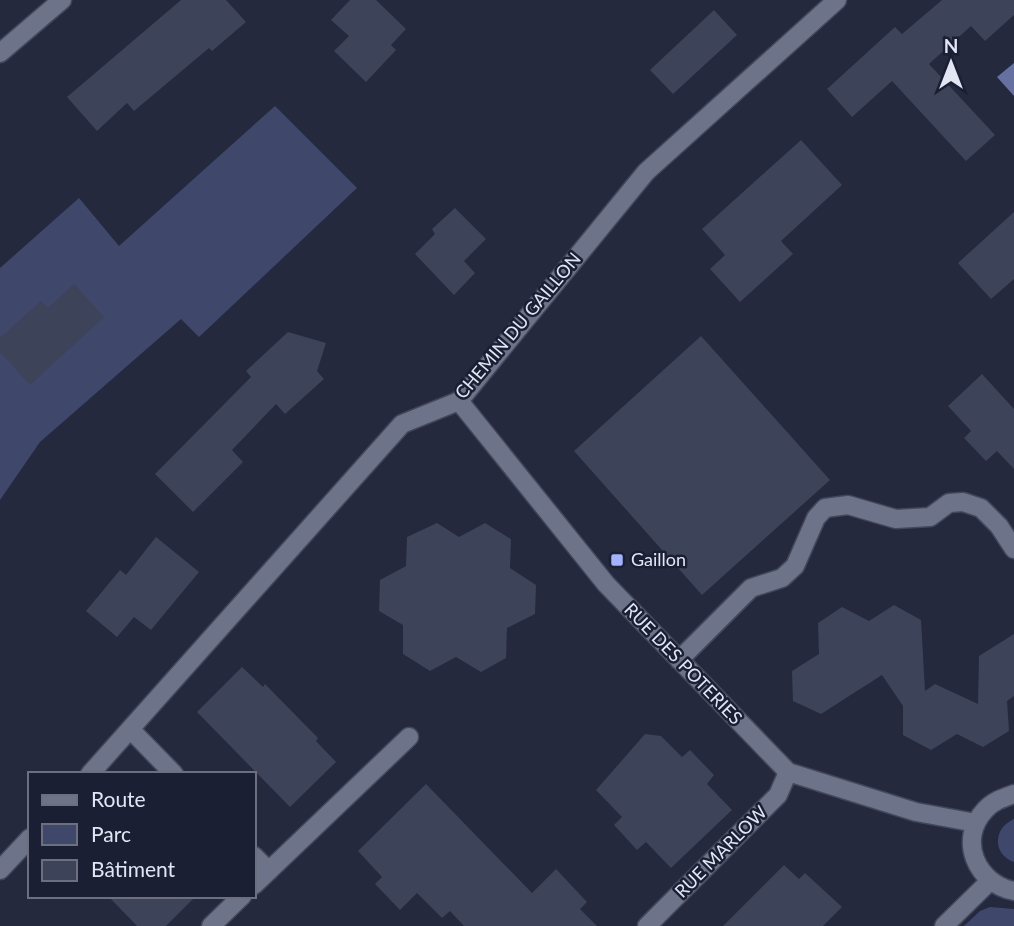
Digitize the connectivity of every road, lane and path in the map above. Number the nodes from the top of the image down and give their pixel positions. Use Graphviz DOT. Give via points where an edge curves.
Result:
graph roads {
  1 [pos="62,0"];
  2 [pos="836,0"];
  3 [pos="0,53"];
  4 [pos="459,401"];
  5 [pos="1014,550"];
  6 [pos="679,660"];
  7 [pos="131,730"];
  8 [pos="409,737"];
  9 [pos="92,772"];
  10 [pos="172,772"];
  11 [pos="788,772"];
  12 [pos="1014,794"];
  13 [pos="976,822"];
  14 [pos="28,840"];
  15 [pos="256,858"];
  16 [pos="0,870"];
  17 [pos="269,871"];
  18 [pos="990,881"];
  19 [pos="256,883"];
  20 [pos="1014,891"];
  21 [pos="240,898"];
  22 [pos="211,926"];
  23 [pos="647,926"];
  24 [pos="944,926"];
  1 -- 3 [label="street"];
  2 -- 4 [label="street, CHEMIN DU GAILLON" via="646,172"];
  4 -- 6 [label="street, RUE DES POTERIES" via="606,584"];
  4 -- 7 [label="street, CHEMIN DU GAILLON" via="402,424"];
  5 -- 6 [label="street" via="981,508 963,502 949,503 930,517 896,519 848,505 825,508 796,566 782,578 751,588"];
  6 -- 11 [label="street, RUE DES POTERIES"];
  7 -- 9 [label="street, CHEMIN DU GAILLON"];
  7 -- 10 [label="street"];
  8 -- 17 [label="street"];
  11 -- 13 [label="street, RUE DES POTERIES" via="916,812"];
  11 -- 23 [label="street, RUE MARLOW" via="778,795"];
  12 -- 13 [label="street" via="985,809"];
  13 -- 18 [label="street" via="973,855"];
  14 -- 16 [label="street"];
  15 -- 17 [label="street"];
  17 -- 19 [label="street"];
  18 -- 20 [label="street"];
  18 -- 24 [label="street"];
  21 -- 22 [label="street"];
}
